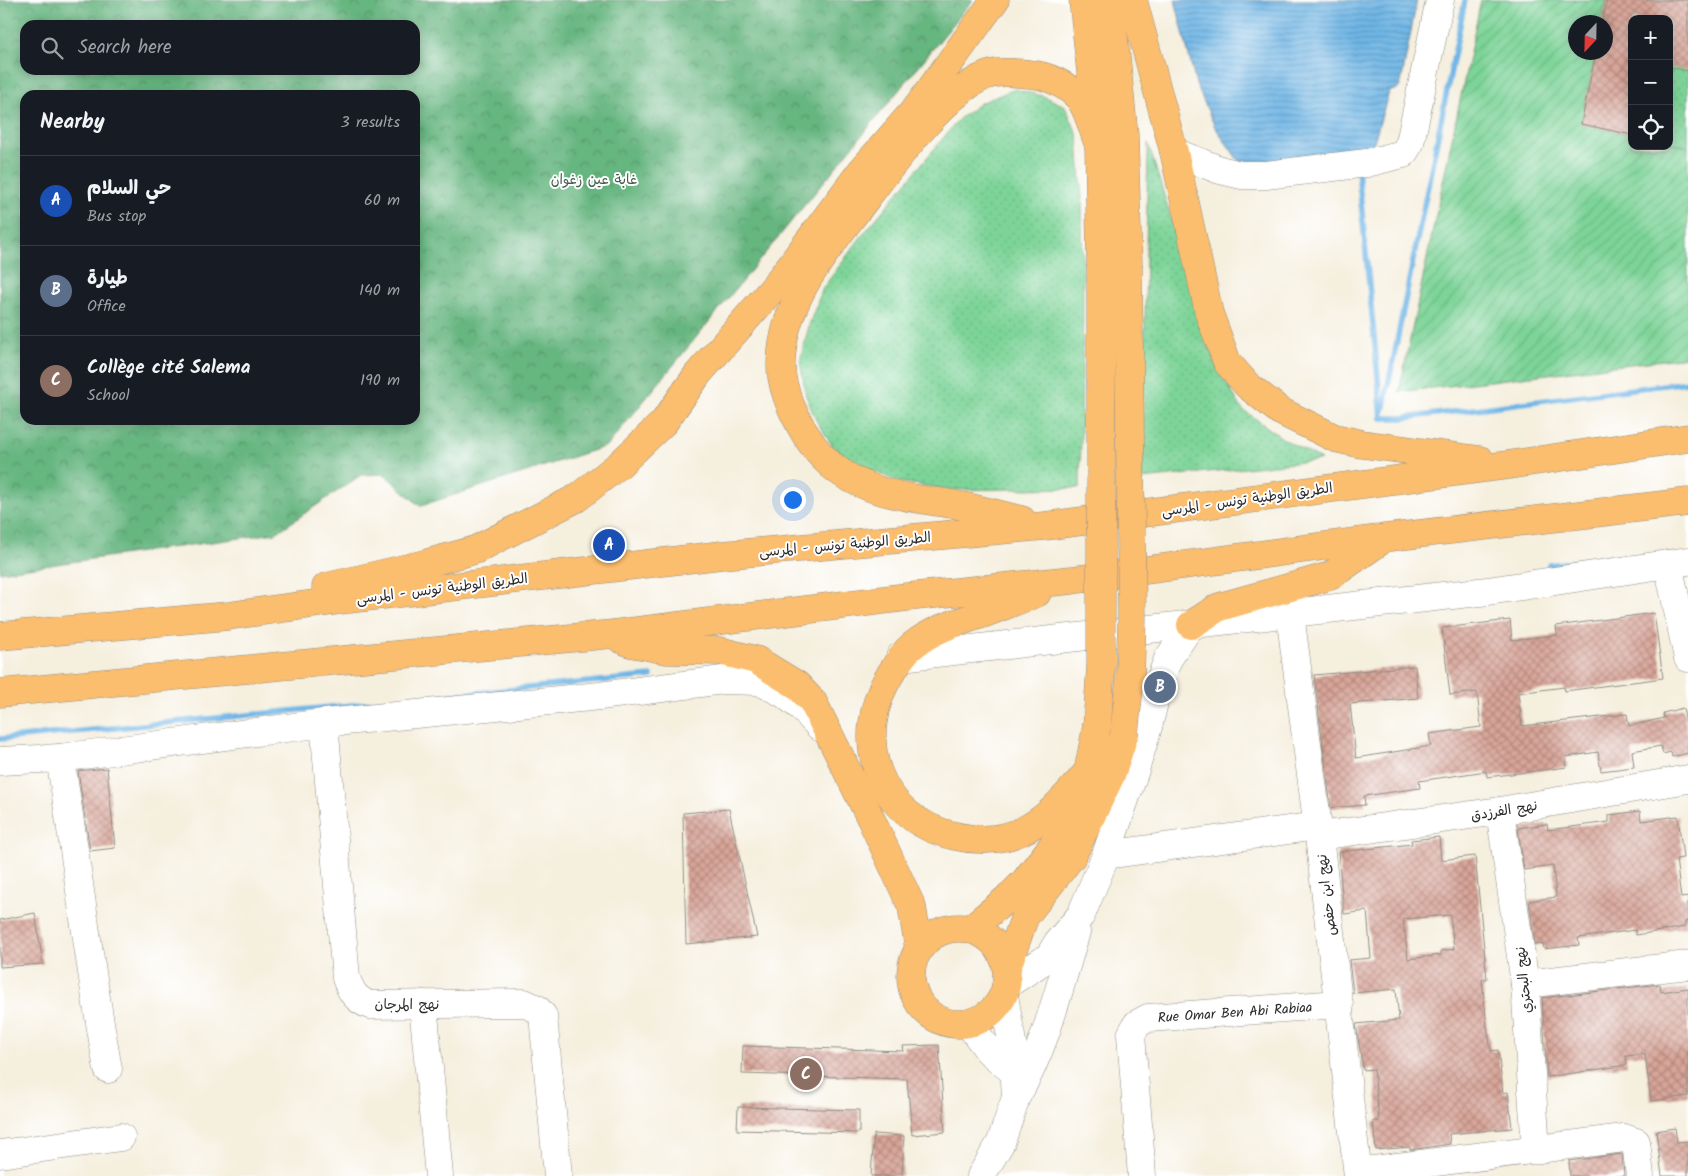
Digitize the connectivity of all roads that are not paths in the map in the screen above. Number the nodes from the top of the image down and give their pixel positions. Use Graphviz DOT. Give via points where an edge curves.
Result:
graph roads {
  1 [pos="996,0"];
  2 [pos="1083,0"];
  3 [pos="1110,0"];
  4 [pos="1133,0"];
  5 [pos="1440,0"];
  6 [pos="1099,145"];
  7 [pos="1174,152"];
  8 [pos="1688,438"];
  9 [pos="1508,465"];
  10 [pos="1688,502"];
  11 [pos="1046,526"];
  12 [pos="1384,538"];
  13 [pos="1678,563"];
  14 [pos="1072,580"];
  15 [pos="1290,614"];
  16 [pos="228,616"];
  17 [pos="1191,626"];
  18 [pos="613,634"];
  19 [pos="0,636"];
  20 [pos="900,657"];
  21 [pos="1688,658"];
  22 [pos="0,693"];
  23 [pos="324,723"];
  24 [pos="831,739"];
  25 [pos="60,758"];
  26 [pos="0,761"];
  27 [pos="1086,774"];
  28 [pos="1688,780"];
  29 [pos="1500,811"];
  30 [pos="1318,831"];
  31 [pos="1106,855"];
  32 [pos="1081,915"];
  33 [pos="970,929"];
  34 [pos="919,949"];
  35 [pos="1688,965"];
  36 [pos="1006,983"];
  37 [pos="1525,984"];
  38 [pos="423,1004"];
  39 [pos="1339,1004"];
  40 [pos="968,1023"];
  41 [pos="108,1068"];
  42 [pos="1015,1085"];
  43 [pos="122,1137"];
  44 [pos="1536,1150"];
  45 [pos="0,1154"];
  46 [pos="1358,1174"];
  47 [pos="439,1176"];
  48 [pos="558,1176"];
  49 [pos="981,1176"];
  50 [pos="1142,1176"];
  51 [pos="1640,1176"];
  1 -- 16 [label="highway" via="919,105 862,170 775,286 698,374 664,422 620,464 577,498 475,550 304,592"];
  2 -- 6 [label="highway"];
  3 -- 36 [label="highway, bridge" via="1124,135 1128,264 1130,679 1124,735 1111,775 1072,856 1025,916"];
  4 -- 7 [label="highway"];
  5 -- 7 [label="street" via="1410,142 1403,154 1367,164 1241,175"];
  6 -- 11 [label="highway" via="1081,100 1066,86 1040,75 991,74 962,90 886,172 811,272 790,313 782,352 781,379 805,433 830,465 848,477 900,497 957,505"];
  6 -- 27 [label="highway, bridge" via="1101,666 1097,726"];
  7 -- 9 [label="highway" via="1209,313 1227,362 1247,385 1280,411 1335,438"];
  8 -- 9 [label="highway, الطريق الوطنية تونس - المرسى"];
  9 -- 11 [label="highway, الطريق الوطنية تونس - المرسى"];
  10 -- 12 [label="highway"];
  11 -- 16 [label="highway, الطريق الوطنية تونس - المرسى" via="722,555"];
  12 -- 14 [label="highway"];
  12 -- 17 [label="highway" via="1330,576 1219,606"];
  13 -- 15 [label="street" via="1488,591"];
  13 -- 21 [label="street"];
  14 -- 18 [label="highway"];
  14 -- 20 [label="highway" via="930,632"];
  15 -- 17 [label="street"];
  15 -- 30 [label="street, نهج ابن حفص"];
  16 -- 19 [label="highway, الطريق الوطنية تونس - المرسى"];
  17 -- 20 [label="street"];
  17 -- 31 [label="street" via="1168,660 1158,686 1146,736"];
  18 -- 22 [label="highway"];
  18 -- 24 [label="highway" via="630,643 667,650 720,651 756,660 798,685 813,702"];
  20 -- 27 [label="highway" via="875,707 871,727 872,752 875,768 886,788 911,817 936,832 992,840 1020,832 1044,818"];
  23 -- 24 [label="street" via="744,680 759,681 783,693"];
  23 -- 25 [label="street"];
  23 -- 38 [label="street, نهج المرجان" via="346,978 355,996 370,1005"];
  24 -- 34 [label="highway" via="912,907"];
  25 -- 26 [label="street"];
  25 -- 41 [label="street"];
  27 -- 33 [label="highway" via="1084,792 1050,849 1009,898"];
  28 -- 29 [label="street, نهج الفرزدق"];
  29 -- 30 [label="street, نهج الفرزدق"];
  29 -- 37 [label="street, نهج البحتري"];
  30 -- 31 [label="street, نهج الفرزدق"];
  30 -- 39 [label="street, نهج ابن حفص"];
  31 -- 32 [label="street"];
  32 -- 36 [label="street" via="1049,957"];
  32 -- 42 [label="street" via="1040,1047 1029,1074"];
  33 -- 34 [label="highway" via="951,929 933,936"];
  33 -- 36 [label="highway" via="987,937 1000,950"];
  34 -- 40 [label="highway" via="912,966 912,985 919,1003 932,1016 950,1023"];
  35 -- 37 [label="street"];
  36 -- 40 [label="highway" via="995,1008 983,1018"];
  36 -- 42 [label="street"];
  37 -- 44 [label="street, نهج البحتري"];
  38 -- 47 [label="street"];
  38 -- 48 [label="street, نهج المرجان" via="524,1003 531,1004 540,1013"];
  39 -- 46 [label="street, نهج ابن حفص"];
  39 -- 50 [label="street, Rue Omar Ben Abi Rabiaa" via="1148,1018 1137,1024 1131,1034"];
  40 -- 42 [label="street"];
  42 -- 49 [label="street" via="1001,1142"];
  43 -- 45 [label="street"];
  44 -- 46 [label="street"];
  44 -- 51 [label="street" via="1624,1138 1636,1142"];
}
